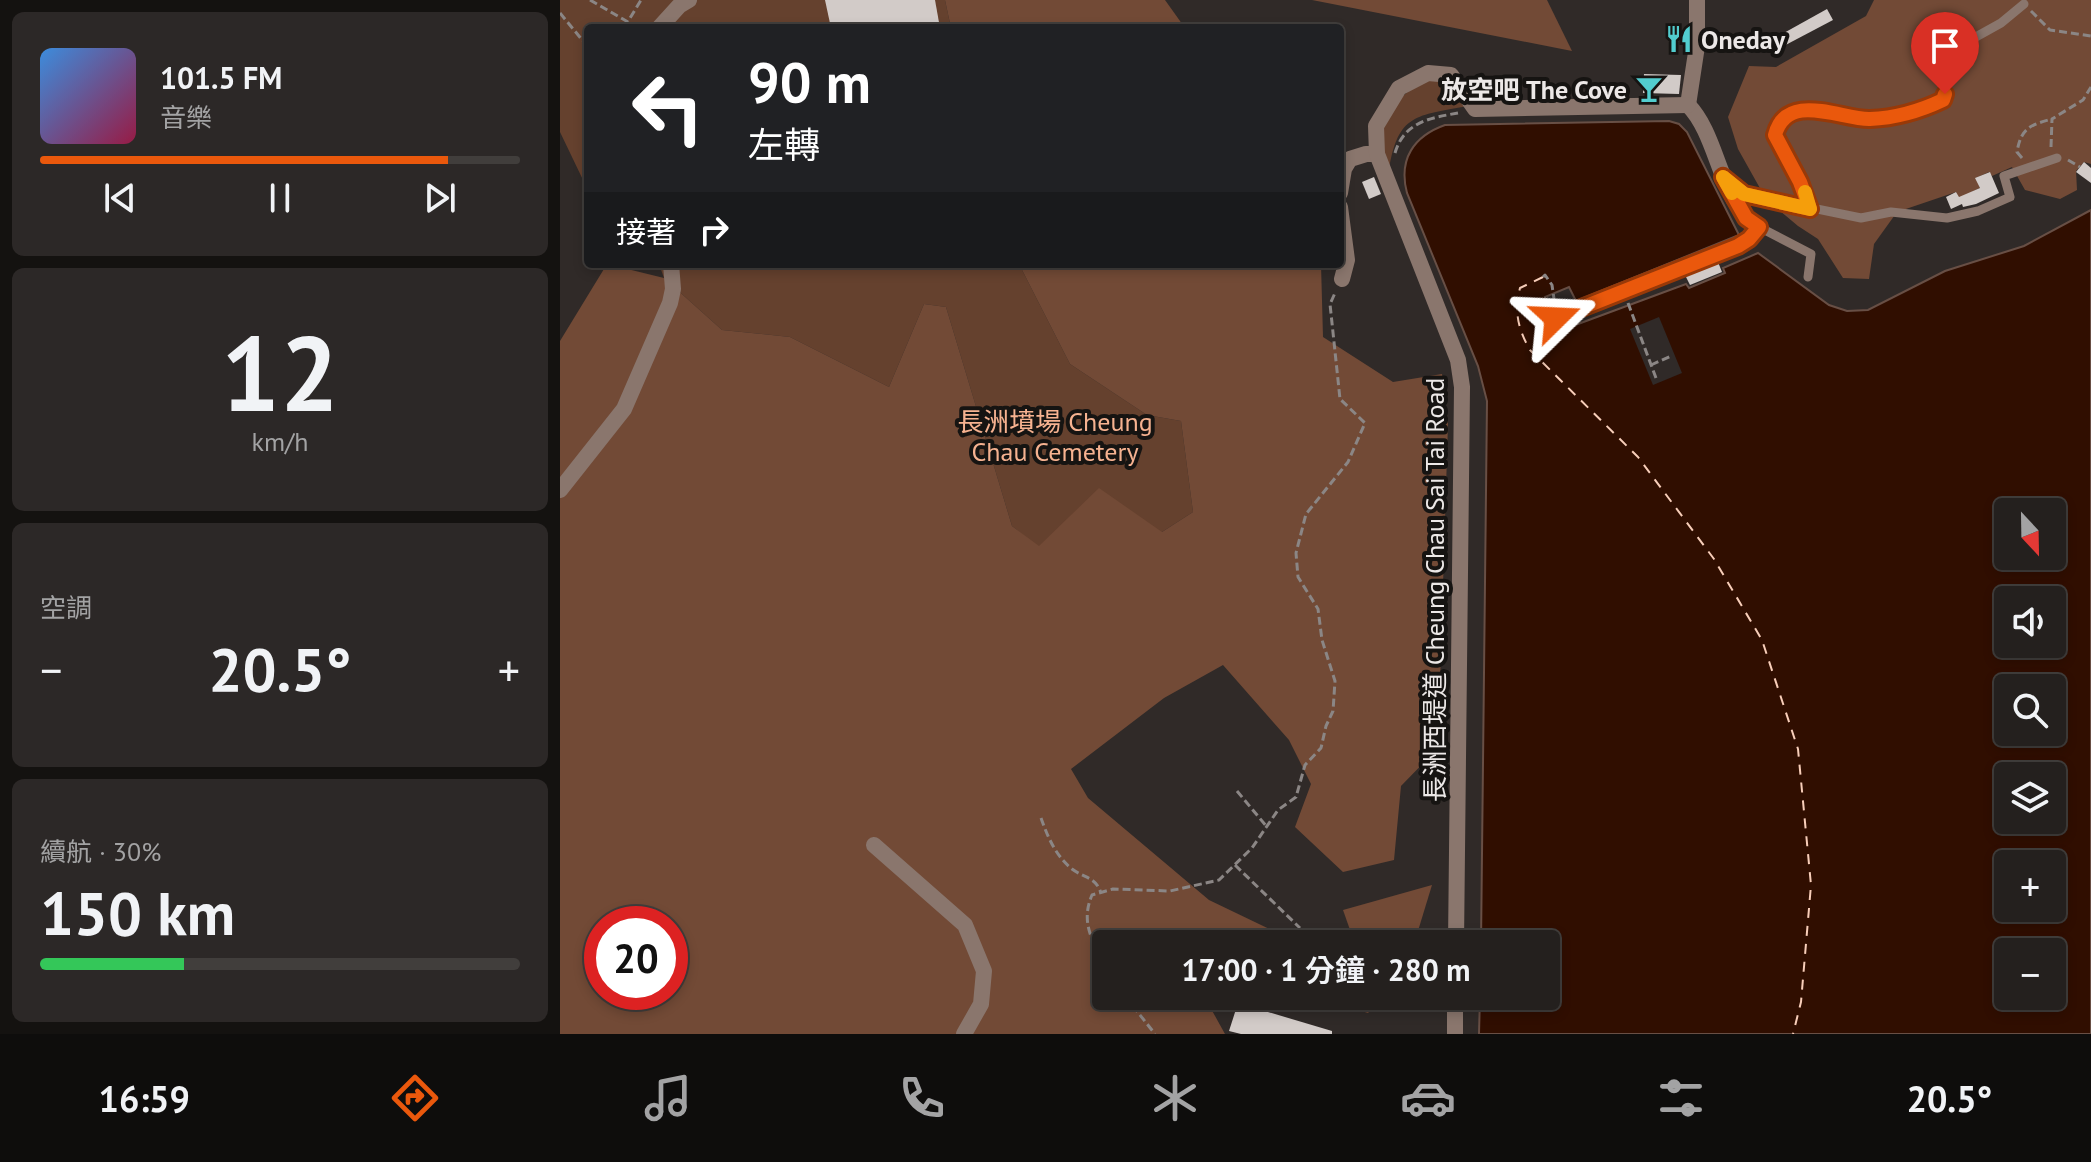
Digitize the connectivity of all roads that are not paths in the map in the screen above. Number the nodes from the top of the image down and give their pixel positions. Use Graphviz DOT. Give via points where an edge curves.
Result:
graph roads {
  1 [pos="689,0"];
  2 [pos="1697,0"];
  3 [pos="2024,4"];
  4 [pos="663,24"];
  5 [pos="1688,105"];
  6 [pos="1377,154"];
  7 [pos="2057,158"];
  8 [pos="1344,169"];
  9 [pos="1723,177"];
  10 [pos="1810,209"];
  11 [pos="1759,227"];
  12 [pos="1344,237"];
  13 [pos="671,268"];
  14 [pos="1808,277"];
  15 [pos="1342,279"];
  16 [pos="1556,318"];
  17 [pos="560,490"];
  18 [pos="874,845"];
  19 [pos="1456,930"];
  20 [pos="1455,1010"];
  21 [pos="964,1034"];
  22 [pos="1455,1034"];
  1 -- 4 [label="street"];
  2 -- 5 [label="street"];
  3 -- 10 [label="lane" via="1974,38 1942,69 1943,100 1892,117 1855,119 1814,109 1784,121 1775,135"];
  5 -- 6 [label="street, 長洲西堤道 Cheung Chau Sai Tai Road" via="1475,109 1451,75 1428,73 1399,88 1387,106 1376,126"];
  5 -- 9 [label="street" via="1703,122"];
  6 -- 8 [label="street" via="1350,159"];
  6 -- 19 [label="street, 長洲西堤道 Cheung Chau Sai Tai Road" via="1458,360 1462,387"];
  7 -- 10 [label="lane" via="2004,176 2010,197 1947,218 1891,212 1855,217"];
  9 -- 10 [label="lane" via="1744,194"];
  9 -- 11 [label="street" via="1746,218"];
  11 -- 14 [label="lane" via="1811,254"];
  11 -- 16 [label="lane" via="1738,246"];
  12 -- 15 [label="street" via="1347,260"];
  13 -- 17 [label="street" via="670,303 629,399"];
  18 -- 21 [label="street" via="965,925 984,971 981,1004"];
  20 -- 22 [label="street"];
}
